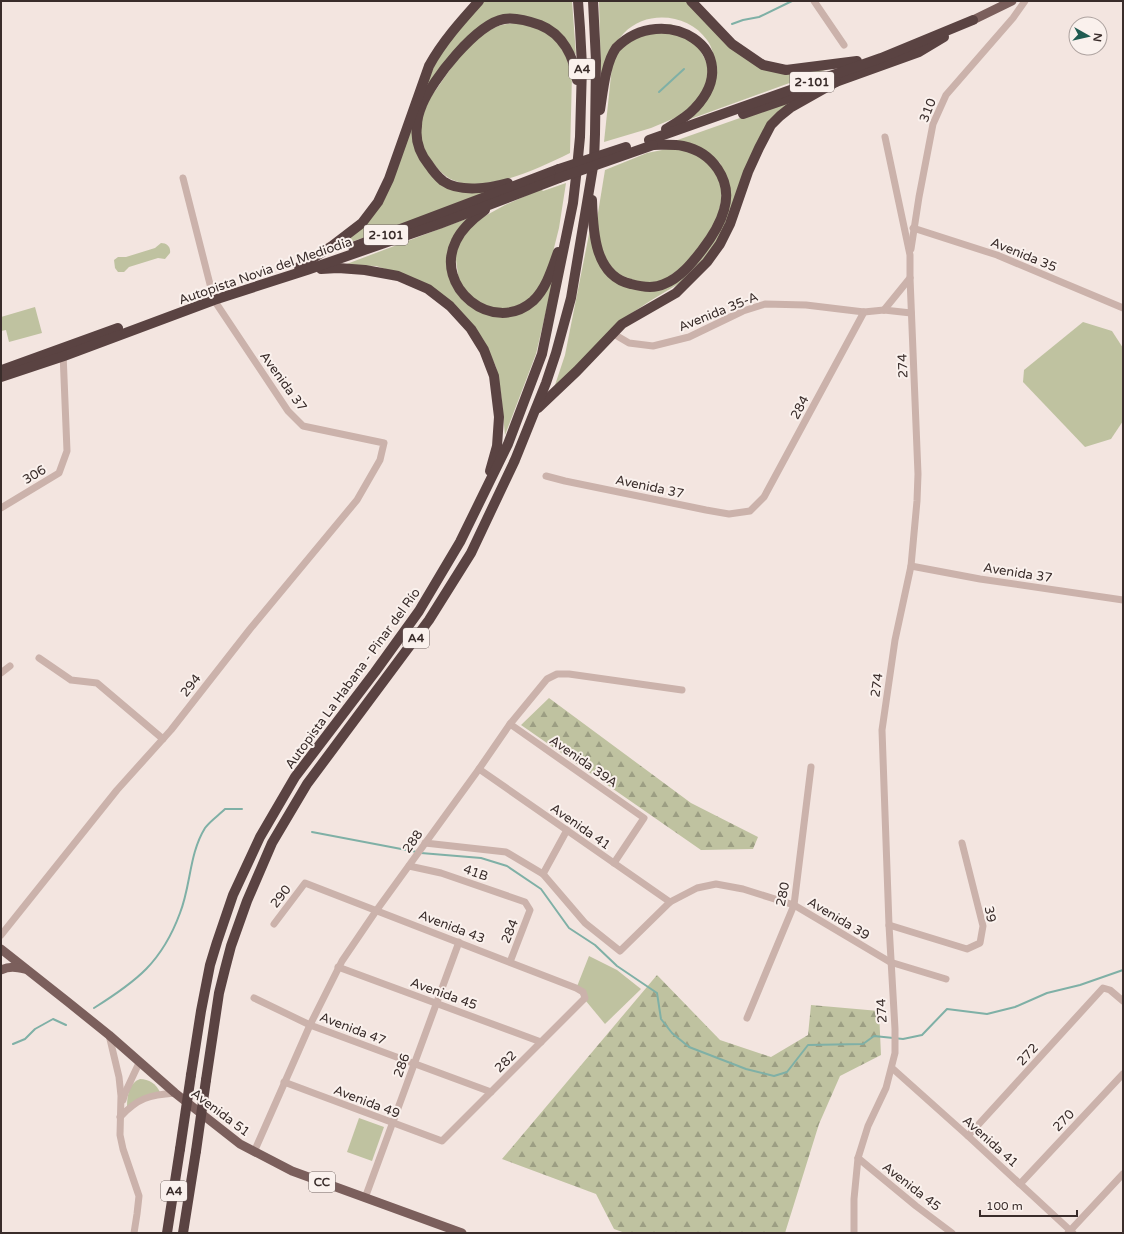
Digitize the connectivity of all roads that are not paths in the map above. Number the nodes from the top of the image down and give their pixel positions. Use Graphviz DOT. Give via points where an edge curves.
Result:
graph roads {
  1 [pos="479,1"];
  2 [pos="578,1"];
  3 [pos="593,1"];
  4 [pos="692,1"];
  5 [pos="814,1"];
  6 [pos="1012,1"];
  7 [pos="1025,1"];
  8 [pos="974,20"];
  9 [pos="844,45"];
  10 [pos="881,58"];
  11 [pos="836,82"];
  12 [pos="595,134"];
  13 [pos="580,137"];
  14 [pos="885,137"];
  15 [pos="651,142"];
  16 [pos="559,174"];
  17 [pos="592,176"];
  18 [pos="183,178"];
  19 [pos="574,203"];
  20 [pos="491,205"];
  21 [pos="913,228"];
  22 [pos="910,255"];
  23 [pos="303,269"];
  24 [pos="910,278"];
  25 [pos="213,297"];
  26 [pos="1123,308"];
  27 [pos="884,310"];
  28 [pos="864,312"];
  29 [pos="911,313"];
  30 [pos="612,333"];
  31 [pos="63,352"];
  32 [pos="1,370"];
  33 [pos="1,377"];
  34 [pos="535,411"];
  35 [pos="384,443"];
  36 [pos="546,476"];
  37 [pos="1,508"];
  38 [pos="750,511"];
  39 [pos="460,542"];
  40 [pos="911,566"];
  41 [pos="1123,600"];
  42 [pos="39,658"];
  43 [pos="10,666"];
  44 [pos="1,673"];
  45 [pos="682,690"];
  46 [pos="510,724"];
  47 [pos="163,738"];
  48 [pos="811,767"];
  49 [pos="479,769"];
  50 [pos="566,830"];
  51 [pos="425,843"];
  52 [pos="962,843"];
  53 [pos="614,864"];
  54 [pos="409,866"];
  55 [pos="543,874"];
  56 [pos="306,883"];
  57 [pos="670,902"];
  58 [pos="794,905"];
  59 [pos="530,910"];
  60 [pos="376,911"];
  61 [pos="274,924"];
  62 [pos="888,925"];
  63 [pos="1,935"];
  64 [pos="459,942"];
  65 [pos="2,951"];
  66 [pos="510,962"];
  67 [pos="890,962"];
  68 [pos="338,967"];
  69 [pos="27,969"];
  70 [pos="1,970"];
  71 [pos="946,979"];
  72 [pos="254,998"];
  73 [pos="585,998"];
  74 [pos="1123,1001"];
  75 [pos="436,1003"];
  76 [pos="747,1018"];
  77 [pos="310,1025"];
  78 [pos="109,1035"];
  79 [pos="541,1042"];
  80 [pos="139,1063"];
  81 [pos="414,1064"];
  82 [pos="892,1068"];
  83 [pos="1123,1074"];
  84 [pos="284,1082"];
  85 [pos="492,1092"];
  86 [pos="175,1093"];
  87 [pos="120,1118"];
  88 [pos="393,1123"];
  89 [pos="968,1136"];
  90 [pos="442,1142"];
  91 [pos="180,1152"];
  92 [pos="254,1152"];
  93 [pos="195,1154"];
  94 [pos="858,1158"];
  95 [pos="1123,1174"];
  96 [pos="1020,1184"];
  97 [pos="366,1198"];
  98 [pos="1070,1232"];
  99 [pos="134,1233"];
  100 [pos="167,1233"];
  101 [pos="183,1233"];
  102 [pos="462,1233"];
  103 [pos="854,1233"];
  104 [pos="952,1233"];
  1 -- 23 [label="highway" via="452,32 429,66 389,179 378,202 362,223"];
  2 -- 13 [label="highway, Autopista La Habana - Pinar del Río / A4" via="582,66"];
  3 -- 12 [label="highway, Autopista La Habana - Pinar del Río / A4" via="596,61"];
  4 -- 10 [label="highway" via="732,44 763,65 786,70"];
  5 -- 9 [label="street"];
  6 -- 8 [label="main road, 2-101"];
  7 -- 21 [label="street, 310" via="946,95 933,124"];
  8 -- 10 [label="highway, 2-101"];
  8 -- 11 [label="highway, 2-101" via="919,52"];
  10 -- 15 [label="highway, 2-101"];
  11 -- 15 [label="highway, 2-101"];
  11 -- 30 [label="highway" via="790,108 771,125 748,172 730,224 707,262 676,293 622,324"];
  12 -- 15 [label="highway" via="609,65 616,49 635,29 643,25 658,20 674,21 689,28 704,42 712,62 711,80 695,108"];
  12 -- 17 [label="highway, Autopista La Habana - Pinar del Río / A4"];
  13 -- 16 [label="highway" via="577,79 571,55 562,40 543,26 531,22 504,19 473,37 447,66 422,104 416,126 418,147 426,162 443,181 481,189"];
  13 -- 19 [label="highway, Autopista La Habana - Pinar del Río / A4"];
  14 -- 22 [label="street, 274"];
  15 -- 16 [label="highway, 2-101, bridge"];
  15 -- 17 [label="highway" via="683,146 710,158 719,172 726,193 725,208 718,226 692,263 680,275 664,284 643,287 626,283 611,273 598,252 595,238"];
  16 -- 20 [label="highway, Autopista Novia del Mediodía / 2-101"];
  16 -- 23 [label="highway, Autopista Novia del Mediodía / 2-101"];
  17 -- 34 [label="highway, Autopista La Habana - Pinar del Río / A4" via="571,298 556,353"];
  18 -- 25 [label="street, Avenida 37"];
  19 -- 20 [label="highway" via="552,270 544,286 528,305 508,313 493,312 469,301 456,283 451,263 456,240 465,228"];
  19 -- 39 [label="highway, Autopista La Habana - Pinar del Río / A4" via="542,354 508,444"];
  20 -- 23 [label="highway, Autopista Novia del Mediodía / 2-101"];
  21 -- 22 [label="street, 310"];
  21 -- 26 [label="street, Avenida 35" via="997,255"];
  22 -- 24 [label="street, 274"];
  23 -- 25 [label="highway, Autopista Novia del Mediodía / 2-101"];
  23 -- 39 [label="highway" via="365,270 398,276 428,289 450,306 471,329 484,350 494,376 499,417 497,446 490,470"];
  24 -- 27 [label="street"];
  24 -- 29 [label="street, 274"];
  25 -- 31 [label="highway, Autopista Novia del Mediodía / 2-101"];
  25 -- 35 [label="street, Avenida 37" via="288,411 303,426"];
  27 -- 28 [label="street, Avenida 35-A"];
  27 -- 29 [label="street, Avenida 35-A"];
  28 -- 30 [label="street, Avenida 35-A" via="806,305 765,304 742,311 689,337 652,346 629,343"];
  28 -- 38 [label="street, 284" via="764,497"];
  29 -- 40 [label="street, 274" via="918,474"];
  30 -- 34 [label="highway"];
  31 -- 32 [label="highway, Autopista Novia del Mediodía / 2-101"];
  31 -- 33 [label="highway, Autopista Novia del Mediodía / 2-101"];
  31 -- 37 [label="street, 306" via="67,451 59,473"];
  34 -- 93 [label="highway, Autopista La Habana - Pinar del Río / A4, bridge" via="471,553 430,620 307,784 272,843 231,946 219,993"];
  35 -- 47 [label="street, 294" via="380,460 357,500"];
  36 -- 38 [label="street, Avenida 37" via="714,512 729,514"];
  39 -- 91 [label="highway, Autopista La Habana - Pinar del Río / A4, bridge" via="420,611 295,777 260,837 233,895 215,948 201,1011"];
  40 -- 41 [label="street, Avenida 37"];
  40 -- 62 [label="street, 274" via="895,640 882,730"];
  42 -- 47 [label="street" via="71,680 96,684"];
  43 -- 44 [label="street"];
  45 -- 46 [label="street, 288" via="557,674 547,678"];
  46 -- 49 [label="street, 288"];
  46 -- 53 [label="street, Avenida 39A" via="644,818"];
  47 -- 63 [label="street, 294" via="117,790"];
  48 -- 58 [label="street, 280"];
  49 -- 50 [label="street, Avenida 41"];
  49 -- 51 [label="street, 288"];
  50 -- 53 [label="street, Avenida 41"];
  50 -- 55 [label="street"];
  51 -- 54 [label="street, 288"];
  51 -- 55 [label="street" via="506,852"];
  52 -- 62 [label="street, 39" via="983,926 980,943 966,949"];
  53 -- 57 [label="street, Avenida 41"];
  54 -- 59 [label="street, 41B" via="441,873 525,902"];
  54 -- 60 [label="street, 288"];
  55 -- 57 [label="street" via="585,923 620,951"];
  56 -- 60 [label="street, Avenida 43"];
  56 -- 61 [label="street, 290"];
  57 -- 58 [label="street, Avenida 39" via="697,888 716,884 743,889"];
  58 -- 67 [label="street, Avenida 39"];
  58 -- 76 [label="street, 280"];
  59 -- 66 [label="street, 284"];
  60 -- 64 [label="street, Avenida 43"];
  60 -- 68 [label="street, 288"];
  62 -- 67 [label="street, 274"];
  64 -- 66 [label="street, Avenida 43"];
  64 -- 75 [label="street, 286"];
  65 -- 69 [label="main road, Avenida 51 / CC"];
  66 -- 73 [label="street, Avenida 43" via="576,988 583,992"];
  67 -- 71 [label="street, Avenida 39"];
  67 -- 82 [label="street, 274" via="895,1030"];
  68 -- 75 [label="street, Avenida 45"];
  68 -- 77 [label="street, 288"];
  69 -- 70 [label="main road" via="16,967"];
  69 -- 78 [label="main road, Avenida 51 / CC"];
  72 -- 77 [label="street, Avenida 47"];
  73 -- 79 [label="street, 282"];
  74 -- 89 [label="street, 272" via="1110,990 1103,988"];
  75 -- 79 [label="street, Avenida 45"];
  75 -- 81 [label="street, 286"];
  77 -- 81 [label="street, Avenida 47"];
  77 -- 84 [label="street, 288"];
  78 -- 80 [label="main road, Avenida 51 / CC"];
  78 -- 87 [label="street" via="120,1084"];
  79 -- 85 [label="street, 282"];
  80 -- 86 [label="main road, Avenida 51 / CC"];
  80 -- 87 [label="street" via="125,1093"];
  81 -- 85 [label="street, Avenida 47"];
  81 -- 88 [label="street, 286"];
  82 -- 89 [label="street, Avenida 41"];
  82 -- 94 [label="street, 274"];
  83 -- 96 [label="street, 270"];
  84 -- 88 [label="street, Avenida 49"];
  84 -- 92 [label="street, 288"];
  85 -- 90 [label="street, 282"];
  86 -- 87 [label="street" via="139,1101"];
  86 -- 92 [label="main road, Avenida 51 / CC"];
  87 -- 99 [label="street" via="120,1135 138,1196"];
  88 -- 90 [label="street, Avenida 49"];
  88 -- 97 [label="street, 286"];
  89 -- 96 [label="street, Avenida 41"];
  91 -- 93 [label="highway"];
  91 -- 100 [label="highway, Autopista La Habana - Pinar del Río / A4"];
  92 -- 97 [label="main road, Avenida 51 / CC" via="292,1171"];
  93 -- 101 [label="highway, Autopista La Habana - Pinar del Río / A4"];
  94 -- 103 [label="street, 274"];
  94 -- 104 [label="street, Avenida 45"];
  95 -- 98 [label="street"];
  96 -- 98 [label="street, Avenida 41"];
  97 -- 102 [label="main road, Avenida 51 / CC"];
}
